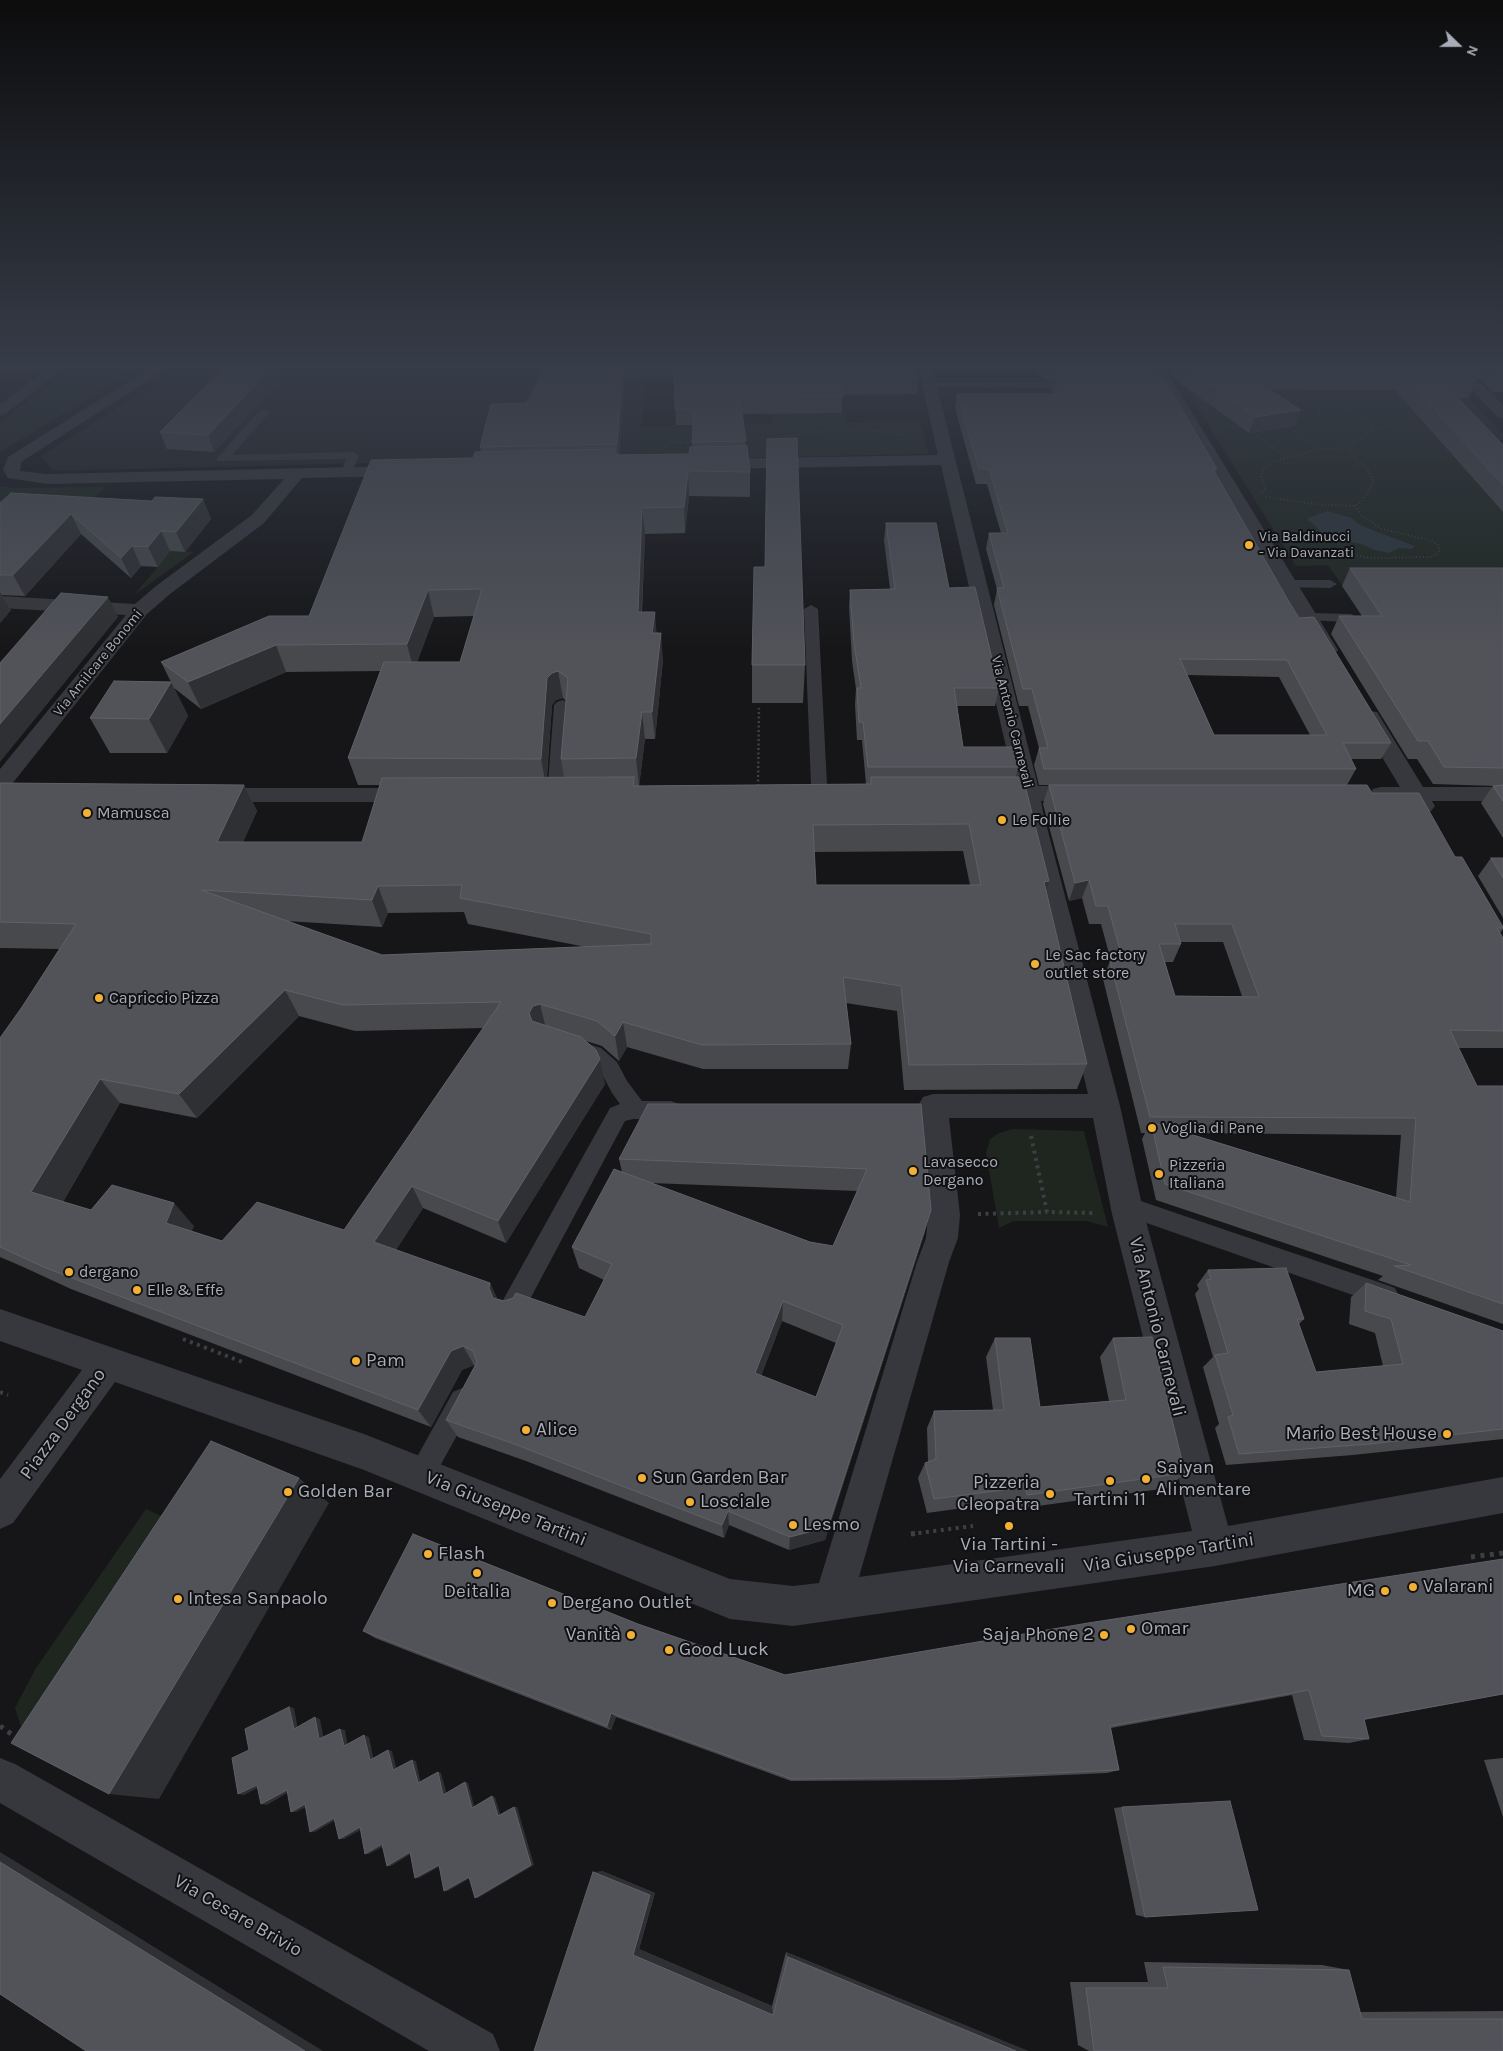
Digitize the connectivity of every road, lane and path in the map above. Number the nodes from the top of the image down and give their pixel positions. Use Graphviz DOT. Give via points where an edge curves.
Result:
graph roads {
  1 [pos="13,463"];
  2 [pos="350,463"];
  3 [pos="777,463"];
  4 [pos="947,463"];
  5 [pos="1212,463"];
  6 [pos="1273,463"];
  7 [pos="1359,463"];
  8 [pos="697,464"];
  9 [pos="416,471"];
  10 [pos="347,473"];
  11 [pos="297,474"];
  12 [pos="1355,506"];
  13 [pos="1298,549"];
  14 [pos="1288,584"];
  15 [pos="1330,584"];
  16 [pos="0,602"];
  17 [pos="811,609"];
  18 [pos="140,610"];
  19 [pos="1308,617"];
  20 [pos="1351,618"];
  21 [pos="1338,667"];
  22 [pos="1358,700"];
  23 [pos="562,705"];
  24 [pos="759,708"];
  25 [pos="758,786"];
  26 [pos="5,791"];
  27 [pos="820,792"];
  28 [pos="1104,793"];
  29 [pos="964,794"];
  30 [pos="1029,794"];
  31 [pos="1358,794"];
  32 [pos="1416,794"];
  33 [pos="1503,794"];
  34 [pos="191,795"];
  35 [pos="437,796"];
  36 [pos="555,796"];
  37 [pos="1433,824"];
  38 [pos="556,1042"];
  39 [pos="1104,1106"];
  40 [pos="637,1110"];
  41 [pos="696,1110"];
  42 [pos="1031,1135"];
  43 [pos="1114,1210"];
  44 [pos="1047,1212"];
  45 [pos="944,1215"];
  46 [pos="1409,1304"];
  47 [pos="512,1308"];
  48 [pos="0,1325"];
  49 [pos="183,1339"];
  50 [pos="108,1363"];
  51 [pos="245,1364"];
  52 [pos="473,1380"];
  53 [pos="183,1389"];
  54 [pos="0,1392"];
  55 [pos="8,1395"];
  56 [pos="421,1475"];
  57 [pos="1503,1495"];
  58 [pos="0,1510"];
  59 [pos="973,1526"];
  60 [pos="911,1534"];
  61 [pos="1216,1547"];
  62 [pos="1503,1553"];
  63 [pos="1471,1557"];
  64 [pos="833,1601"];
  65 [pos="0,1726"];
  66 [pos="23,1742"];
  67 [pos="0,1779"];
  68 [pos="476,2051"];
  1 -- 11 [label="street" via="10,470 14,475 46,479"];
  2 -- 10 [label="lane"];
  3 -- 8 [label="street"];
  4 -- 30 [label="street, Via Antonio Carnevali"];
  5 -- 14 [label="street"];
  6 -- 12 [label="path" via="1264,468 1261,477 1266,488 1259,494 1313,504"];
  7 -- 12 [label="path" via="1368,470 1374,482"];
  9 -- 10 [label="street"];
  10 -- 11 [label="street"];
  11 -- 18 [label="street, Via Amilcare Bonomi" via="258,519"];
  12 -- 13 [label="path" via="1361,515 1382,529 1430,540 1440,550 1430,556 1371,558"];
  14 -- 15 [label="lane"];
  14 -- 19 [label="street"];
  16 -- 18 [label="street"];
  17 -- 27 [label="lane"];
  18 -- 26 [label="street, Via Amilcare Bonomi"];
  19 -- 20 [label="lane"];
  19 -- 21 [label="street"];
  22 -- 32 [label="street"];
  23 -- 36 [label="lane"];
  24 -- 25 [label="path"];
  28 -- 30 [label="street"];
  29 -- 30 [label="street"];
  30 -- 39 [label="street, Via Antonio Carnevali"];
  31 -- 32 [label="street"];
  32 -- 33 [label="street"];
  32 -- 37 [label="street"];
  34 -- 35 [label="street"];
  38 -- 40 [label="lane" via="594,1054 610,1068 619,1087"];
  39 -- 43 [label="street, Via Antonio Carnevali"];
  39 -- 45 [label="street" via="922,1107"];
  40 -- 41 [label="lane"];
  40 -- 47 [label="lane" via="618,1114"];
  42 -- 44 [label="path"];
  43 -- 44 [label="path"];
  43 -- 46 [label="lane"];
  43 -- 61 [label="street, Via Antonio Carnevali"];
  44 -- 45 [label="path"];
  45 -- 64 [label="street" via="942,1238"];
  48 -- 50 [label="street, Piazza Dergano"];
  49 -- 51 [label="path"];
  50 -- 53 [label="street, Piazza Dergano"];
  50 -- 58 [label="street, Piazza Dergano"];
  52 -- 56 [label="lane"];
  53 -- 56 [label="street, Via Giuseppe Tartini"];
  54 -- 55 [label="path"];
  56 -- 64 [label="street, Via Giuseppe Tartini" via="730,1599 793,1606"];
  57 -- 61 [label="street, Via Giuseppe Tartini"];
  59 -- 60 [label="path"];
  61 -- 64 [label="street, Via Giuseppe Tartini"];
  62 -- 63 [label="path"];
  65 -- 66 [label="path"];
  67 -- 68 [label="street, Via Cesare Brivio"];
}
